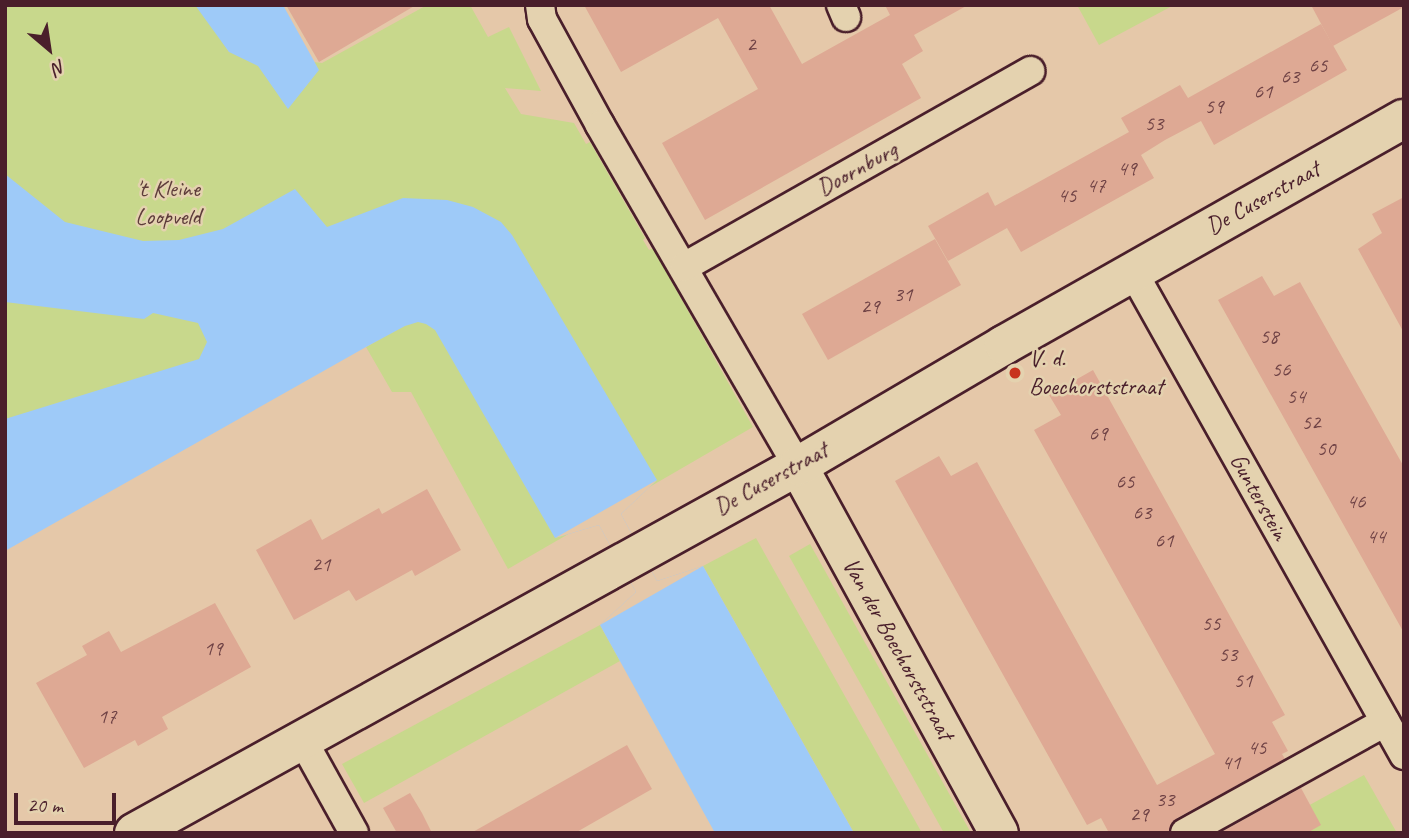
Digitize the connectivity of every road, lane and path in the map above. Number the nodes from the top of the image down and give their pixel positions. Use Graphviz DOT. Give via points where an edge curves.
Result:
graph roads {
  1 [pos="540,5"];
  2 [pos="1030,71"];
  3 [pos="1404,119"];
  4 [pos="684,267"];
  5 [pos="1133,272"];
  6 [pos="798,466"];
  7 [pos="1385,722"];
  8 [pos="302,739"];
  9 [pos="1404,755"];
  10 [pos="134,833"];
  11 [pos="354,833"];
  12 [pos="999,833"];
  13 [pos="1185,833"];
  1 -- 4 [label="street" via="542,19 600,125"];
  2 -- 4 [label="street, Doornburg"];
  3 -- 5 [label="street, De Cuserstraat"];
  4 -- 6 [label="street"];
  5 -- 6 [label="street, De Cuserstraat"];
  5 -- 7 [label="street, Gunterstein"];
  6 -- 8 [label="street, De Cuserstraat"];
  6 -- 12 [label="street, Van der Boechorststraat"];
  7 -- 9 [label="street, Gunterstein"];
  7 -- 13 [label="street"];
  8 -- 10 [label="street, De Cuserstraat"];
  8 -- 11 [label="street"];
}
